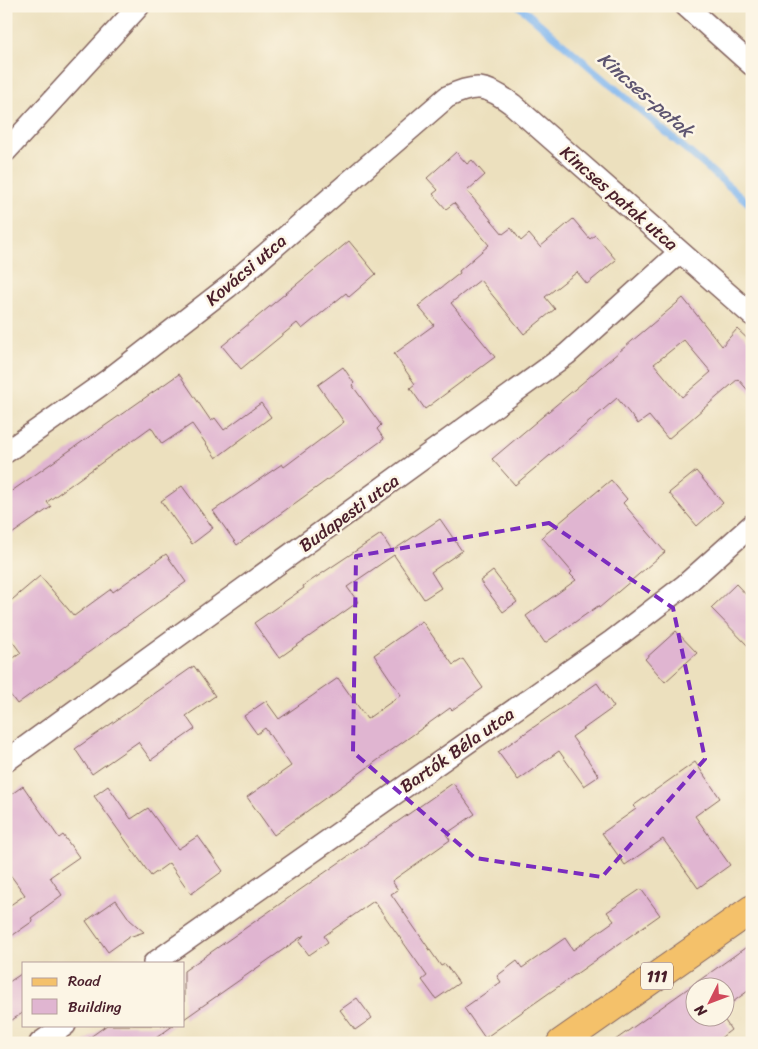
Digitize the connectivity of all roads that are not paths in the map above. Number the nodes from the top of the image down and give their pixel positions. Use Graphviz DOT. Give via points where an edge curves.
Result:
graph roads {
  1 [pos="139,6"];
  2 [pos="686,6"];
  3 [pos="752,65"];
  4 [pos="481,87"];
  5 [pos="6,151"];
  6 [pos="680,252"];
  7 [pos="752,315"];
  8 [pos="6,452"];
  9 [pos="752,525"];
  10 [pos="6,761"];
  11 [pos="752,909"];
  12 [pos="155,962"];
  13 [pos="64,1026"];
  14 [pos="40,1043"];
  15 [pos="561,1043"];
  1 -- 5 [label="street"];
  2 -- 3 [label="street"];
  4 -- 6 [label="street, Kincses patak utca" via="497,92 512,104"];
  4 -- 8 [label="street, Kovácsi utca" via="466,88 447,97 228,287 108,380"];
  6 -- 7 [label="street, Kincses patak utca"];
  6 -- 10 [label="street, Budapesti utca" via="567,354"];
  9 -- 12 [label="street, Bartók Béla utca" via="685,585 612,642"];
  11 -- 15 [label="main road, 111"];
  13 -- 14 [label="street"];
}
